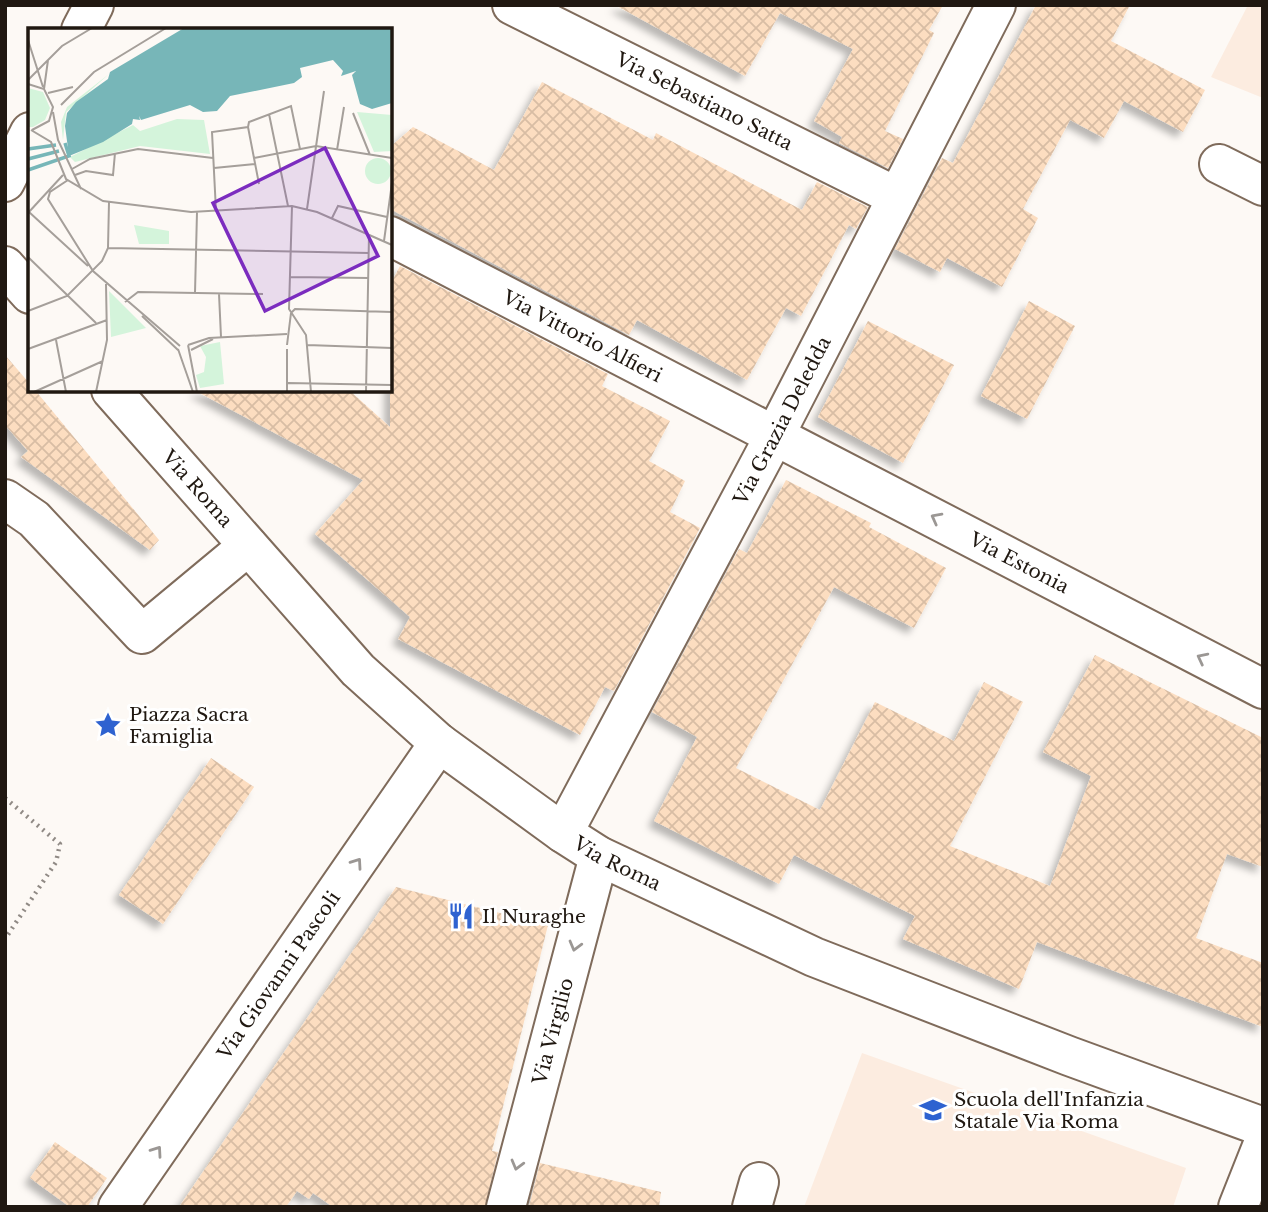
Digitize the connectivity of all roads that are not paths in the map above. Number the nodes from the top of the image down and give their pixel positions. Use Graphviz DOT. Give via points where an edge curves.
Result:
graph roads {
  1 [pos="94,5"];
  2 [pos="512,5"];
  3 [pos="996,5"];
  4 [pos="82,28"];
  5 [pos="28,136"];
  6 [pos="1219,164"];
  7 [pos="5,182"];
  8 [pos="1263,186"];
  9 [pos="897,197"];
  10 [pos="392,237"];
  11 [pos="5,265"];
  12 [pos="28,292"];
  13 [pos="113,392"];
  14 [pos="776,433"];
  15 [pos="5,499"];
  16 [pos="248,546"];
  17 [pos="1263,689"];
  18 [pos="439,743"];
  19 [pos="563,833"];
  20 [pos="599,856"];
  21 [pos="1263,1126"];
  22 [pos="1263,1143"];
  23 [pos="118,1207"];
  24 [pos="506,1207"];
  25 [pos="1238,1207"];
  1 -- 4 [label="street"];
  2 -- 9 [label="street, Via Sebastiano Satta"];
  3 -- 9 [label="street, Via Grazia Deledda"];
  5 -- 7 [label="street"];
  6 -- 8 [label="street"];
  9 -- 14 [label="street, Via Grazia Deledda"];
  10 -- 14 [label="street, Via Vittorio Alfieri"];
  11 -- 12 [label="street"];
  13 -- 16 [label="street, Via Roma"];
  17 -- 14 [label="street, Via Estonia, one-way"];
  14 -- 19 [label="street, Via Grazia Deledda"];
  15 -- 16 [label="street" via="34,519 142,634"];
  16 -- 18 [label="street, Via Roma" via="358,670"];
  18 -- 19 [label="street, Via Roma"];
  23 -- 18 [label="street, Via Giovanni Pascoli, one-way"];
  19 -- 20 [label="street, Via Roma"];
  20 -- 21 [label="street, Via Roma" via="814,957"];
  20 -- 24 [label="street, Via Virgilio, one-way"];
  22 -- 25 [label="street"];
}
